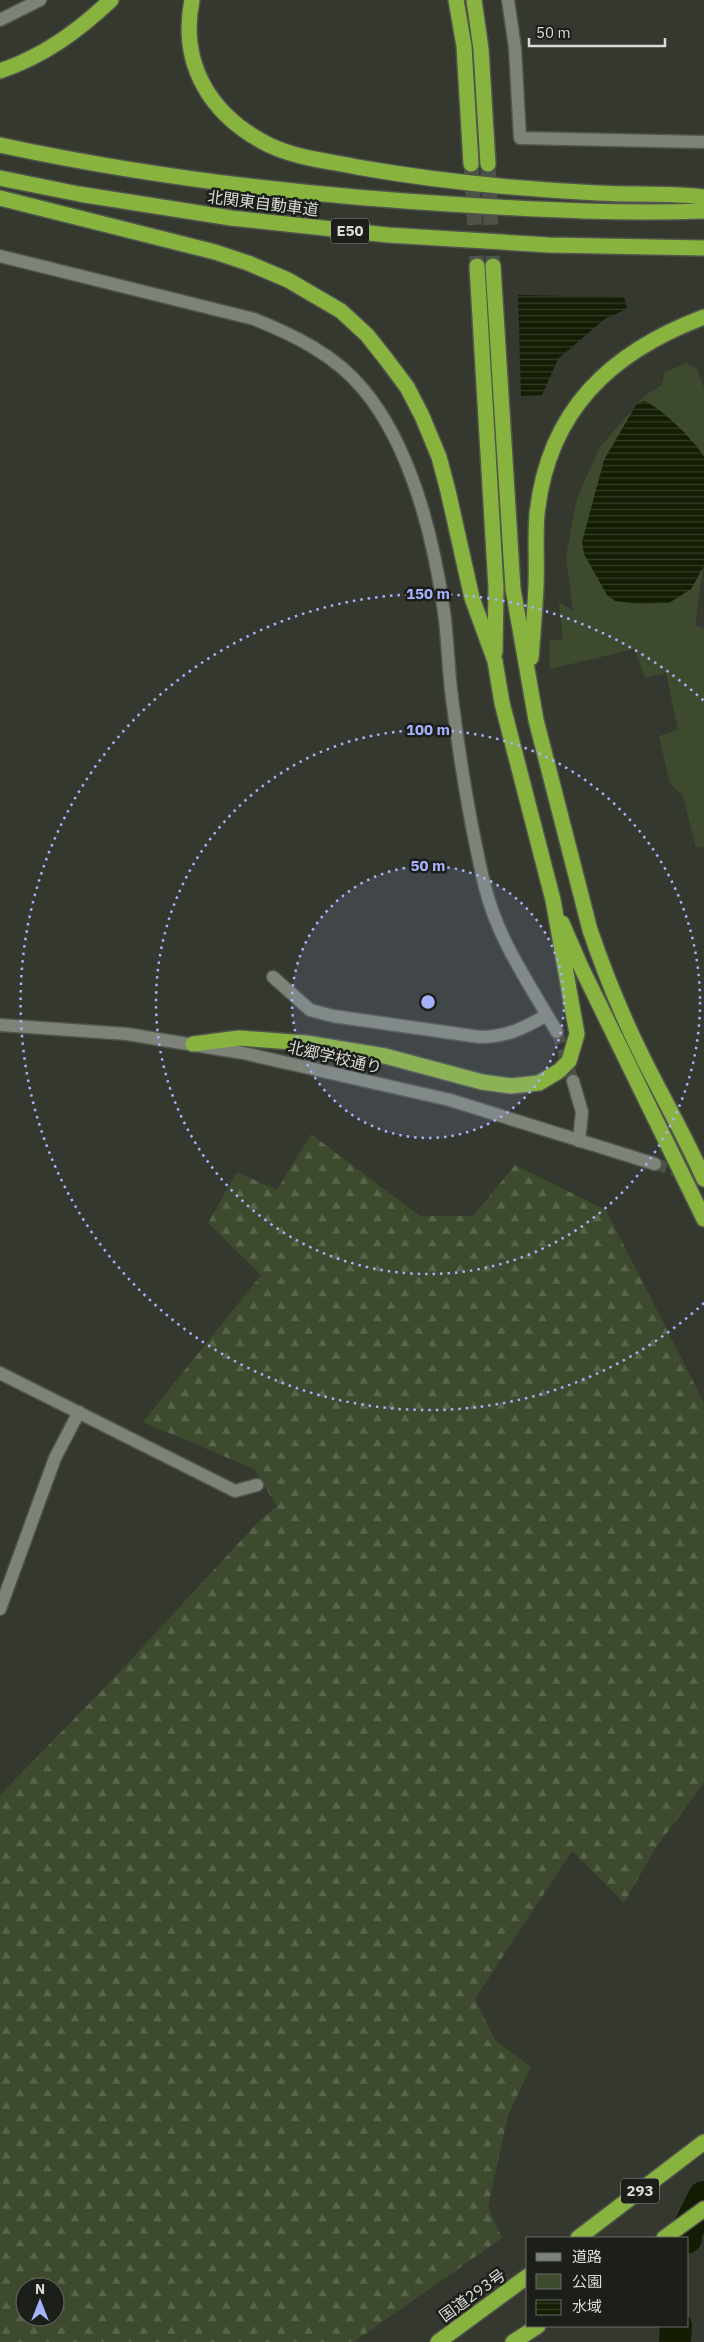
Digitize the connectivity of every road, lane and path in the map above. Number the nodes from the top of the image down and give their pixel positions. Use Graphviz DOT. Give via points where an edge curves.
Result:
graph roads {
  1 [pos="40,0"];
  2 [pos="111,0"];
  3 [pos="192,0"];
  4 [pos="456,0"];
  5 [pos="474,0"];
  6 [pos="508,0"];
  7 [pos="0,20"];
  8 [pos="0,70"];
  9 [pos="704,142"];
  10 [pos="0,145"];
  11 [pos="471,164"];
  12 [pos="488,164"];
  13 [pos="0,178"];
  14 [pos="704,197"];
  15 [pos="0,198"];
  16 [pos="704,212"];
  17 [pos="704,248"];
  18 [pos="0,256"];
  19 [pos="477,266"];
  20 [pos="493,266"];
  21 [pos="704,317"];
  22 [pos="495,661"];
  23 [pos="529,682"];
  24 [pos="553,900"];
  25 [pos="272,978"];
  26 [pos="547,1015"];
  27 [pos="0,1025"];
  28 [pos="557,1032"];
  29 [pos="193,1044"];
  30 [pos="574,1081"];
  31 [pos="685,1136"];
  32 [pos="579,1141"];
  33 [pos="704,1161"];
  34 [pos="655,1164"];
  35 [pos="704,1179"];
  36 [pos="704,1220"];
  37 [pos="0,1373"];
  38 [pos="79,1412"];
  39 [pos="257,1485"];
  40 [pos="0,1609"];
  41 [pos="703,2142"];
  42 [pos="704,2210"];
  43 [pos="579,2237"];
  44 [pos="665,2237"];
  45 [pos="526,2277"];
  46 [pos="536,2327"];
  47 [pos="438,2342"];
  48 [pos="513,2342"];
  1 -- 7 [label="street"];
  2 -- 8 [label="highway" via="81,28 44,52"];
  3 -- 14 [label="highway" via="190,50 201,83 217,107 234,123 269,145 302,157 397,174 525,188"];
  4 -- 11 [label="highway" via="464,46"];
  5 -- 12 [label="highway" via="481,49"];
  6 -- 9 [label="street" via="515,48 520,138"];
  10 -- 16 [label="highway, 北関東自動車道 / E50" via="206,181 375,200 574,212"];
  13 -- 17 [label="highway, 北関東自動車道 / E50" via="231,218 388,235 549,245"];
  15 -- 22 [label="highway" via="248,263 316,295 341,311 367,335 406,387 439,457 472,598"];
  18 -- 26 [label="street" via="254,319 284,331 328,357 362,387 376,406 405,457 430,542 445,613 452,700 471,821 488,896 506,944"];
  19 -- 22 [label="highway" via="496,588"];
  20 -- 23 [label="highway" via="513,589"];
  21 -- 23 [label="highway" via="671,330 608,370 584,395 565,422 546,472 537,513 536,587"];
  22 -- 24 [label="highway" via="522,787"];
  23 -- 31 [label="highway" via="555,797 600,960 644,1059"];
  24 -- 29 [label="highway" via="577,1034 569,1061 539,1083 512,1086 482,1082 385,1056 306,1043 239,1038"];
  24 -- 36 [label="highway" via="581,967"];
  25 -- 26 [label="street" via="310,1010 480,1037 511,1034"];
  26 -- 28 [label="street"];
  27 -- 29 [label="street, 北郷学校通り" via="127,1034"];
  29 -- 32 [label="street, 北郷学校通り" via="450,1100"];
  30 -- 32 [label="street" via="582,1112"];
  31 -- 33 [label="highway"];
  31 -- 35 [label="highway"];
  32 -- 34 [label="street, 北郷学校通り"];
  37 -- 38 [label="street"];
  38 -- 39 [label="street" via="235,1491"];
  38 -- 40 [label="street" via="55,1458"];
  41 -- 43 [label="highway, 293"];
  42 -- 44 [label="highway"];
  45 -- 47 [label="highway, 国道293号"];
  46 -- 48 [label="highway"];
}
